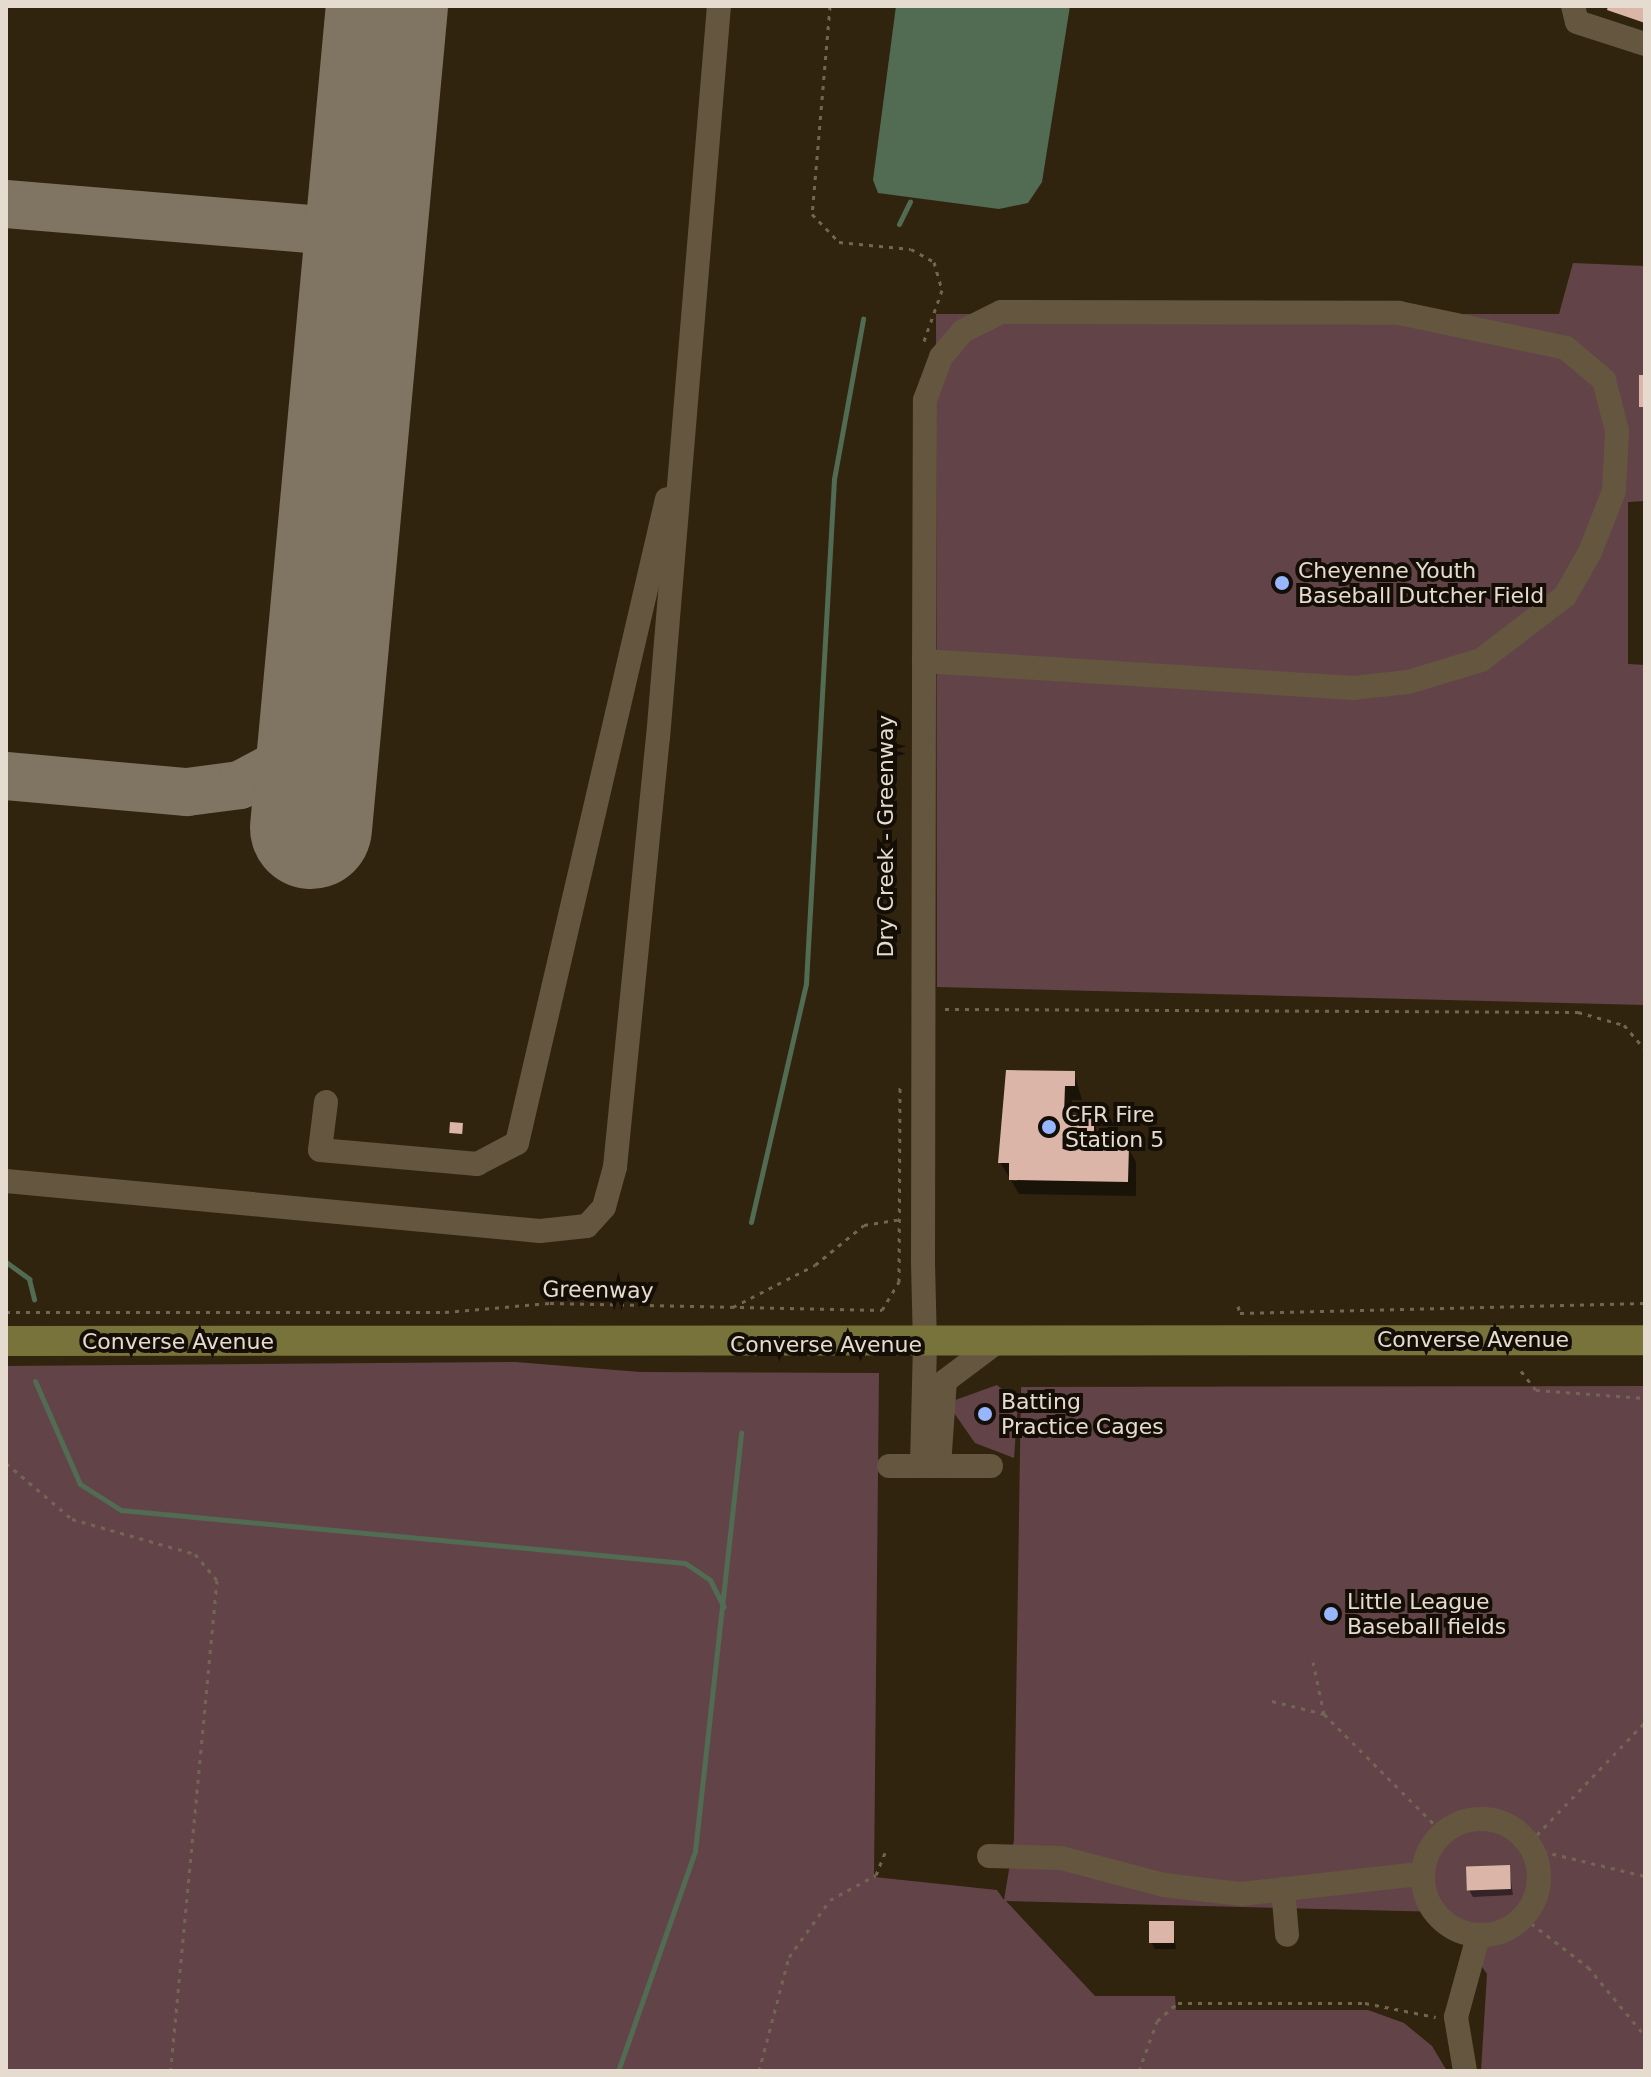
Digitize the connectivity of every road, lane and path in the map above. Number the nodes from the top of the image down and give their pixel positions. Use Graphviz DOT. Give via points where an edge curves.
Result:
graph roads {
  1 [pos="719,6"];
  2 [pos="830,6"];
  3 [pos="1573,6"];
  4 [pos="1645,44"];
  5 [pos="920,354"];
  6 [pos="685,422"];
  7 [pos="924,661"];
  8 [pos="924,1009"];
  9 [pos="1645,1049"];
  10 [pos="901,1069"];
  11 [pos="326,1102"];
  12 [pos="6,1181"];
  13 [pos="911,1219"];
  14 [pos="1645,1304"];
  15 [pos="1238,1306"];
  16 [pos="732,1307"];
  17 [pos="6,1312"];
  18 [pos="1645,1340"];
  19 [pos="6,1341"];
  20 [pos="925,1345"];
  21 [pos="993,1345"];
  22 [pos="1521,1371"];
  23 [pos="1645,1398"];
  24 [pos="6,1463"];
  25 [pos="889,1466"];
  26 [pos="931,1466"];
  27 [pos="991,1466"];
  28 [pos="1313,1662"];
  29 [pos="1272,1701"];
  30 [pos="1324,1714"];
  31 [pos="1645,1722"];
  32 [pos="1444,1834"];
  33 [pos="1532,1846"];
  34 [pos="885,1853"];
  35 [pos="989,1856"];
  36 [pos="1419,1874"];
  37 [pos="1645,1876"];
  38 [pos="1283,1889"];
  39 [pos="1523,1917"];
  40 [pos="1287,1935"];
  41 [pos="1477,1940"];
  42 [pos="1456,2021"];
  43 [pos="1645,2036"];
  44 [pos="171,2071"];
  45 [pos="759,2071"];
  46 [pos="1139,2071"];
  47 [pos="1465,2071"];
  1 -- 6 [label="lane"];
  2 -- 5 [label="path" via="812,214 839,242 911,249 934,262 942,290"];
  3 -- 4 [label="lane" via="1577,22"];
  6 -- 11 [label="lane" via="517,1143 477,1164 320,1150"];
  6 -- 12 [label="lane" via="615,1167 598,1217 572,1230 540,1231"];
  7 -- 7 [label="lane" via="1354,688 1408,682 1481,660 1565,596 1590,552 1614,491 1617,431 1604,380 1566,348 1399,313 1001,312 963,331 941,357 925,400"];
  7 -- 8 [label="lane"];
  8 -- 9 [label="path" via="1018,1004 1578,1012 1613,1019"];
  8 -- 13 [label="lane"];
  10 -- 13 [label="path, Greenway"];
  13 -- 16 [label="path" via="864,1225 815,1265"];
  13 -- 16 [label="path, Greenway" via="898,1292 882,1310"];
  13 -- 20 [label="lane"];
  14 -- 15 [label="path" via="1256,1313 1240,1313"];
  16 -- 17 [label="path, Greenway"];
  18 -- 21 [label="main road, Converse Avenue"];
  19 -- 20 [label="main road, Converse Avenue"];
  20 -- 21 [label="main road, Converse Avenue"];
  20 -- 26 [label="lane"];
  21 -- 26 [label="lane" via="945,1381"];
  22 -- 23 [label="path" via="1536,1390"];
  24 -- 44 [label="path" via="72,1519 195,1554 217,1580"];
  25 -- 26 [label="lane"];
  26 -- 27 [label="lane"];
  28 -- 30 [label="path"];
  29 -- 30 [label="path"];
  30 -- 32 [label="path"];
  31 -- 33 [label="path"];
  32 -- 33 [label="lane" via="1481,1818 1517,1828"];
  32 -- 36 [label="lane"];
  33 -- 37 [label="path"];
  33 -- 39 [label="lane" via="1536,1877"];
  34 -- 45 [label="path" via="876,1875 830,1900 789,1957"];
  35 -- 38 [label="lane" via="1095,1863 1201,1892"];
  36 -- 38 [label="lane"];
  36 -- 41 [label="lane" via="1430,1900"];
  38 -- 40 [label="lane"];
  39 -- 41 [label="lane" via="1498,1937"];
  39 -- 43 [label="path" via="1588,1967"];
  41 -- 42 [label="lane"];
  42 -- 46 [label="path" via="1365,2003 1178,2003 1157,2021"];
  42 -- 47 [label="lane"];
}
